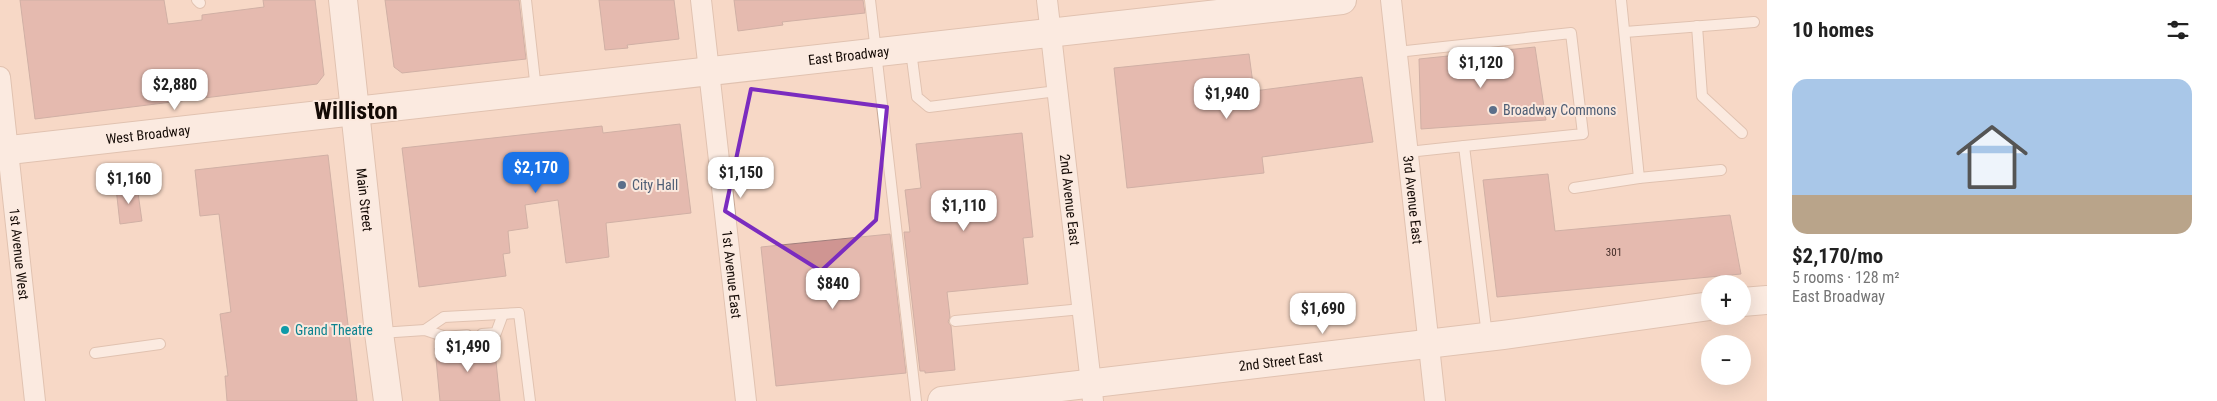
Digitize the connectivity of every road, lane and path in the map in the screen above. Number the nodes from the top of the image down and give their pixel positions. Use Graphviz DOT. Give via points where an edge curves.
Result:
graph roads {
  1 [pos="343,0"];
  2 [pos="526,0"];
  3 [pos="701,0"];
  4 [pos="870,0"];
  5 [pos="1047,0"];
  6 [pos="1342,0"];
  7 [pos="1391,0"];
  8 [pos="1621,0"];
  9 [pos="1754,22"];
  10 [pos="1697,26"];
  11 [pos="1625,32"];
  12 [pos="1051,34"];
  13 [pos="910,50"];
  14 [pos="1397,52"];
  15 [pos="876,54"];
  16 [pos="709,72"];
  17 [pos="0,77"];
  18 [pos="536,91"];
  19 [pos="1058,91"];
  20 [pos="356,112"];
  21 [pos="1742,133"];
  22 [pos="1464,146"];
  23 [pos="4,150"];
  24 [pos="1408,152"];
  25 [pos="1721,170"];
  26 [pos="1640,178"];
  27 [pos="1574,188"];
  28 [pos="1767,300"];
  29 [pos="1751,301"];
  30 [pos="1701,307"];
  31 [pos="1082,308"];
  32 [pos="503,314"];
  33 [pos="955,321"];
  34 [pos="425,330"];
  35 [pos="379,333"];
  36 [pos="482,334"];
  37 [pos="467,335"];
  38 [pos="1487,337"];
  39 [pos="160,344"];
  40 [pos="1429,344"];
  41 [pos="95,353"];
  42 [pos="1092,392"];
  43 [pos="35,401"];
  44 [pos="388,401"];
  45 [pos="530,401"];
  46 [pos="746,401"];
  47 [pos="916,401"];
  48 [pos="942,401"];
  49 [pos="1435,401"];
  1 -- 20 [label="main road, Main Street"];
  2 -- 18 [label="lane"];
  3 -- 16 [label="street, 1st Avenue East"];
  4 -- 15 [label="lane"];
  5 -- 12 [label="street, 2nd Avenue East"];
  6 -- 12 [label="main road, East Broadway"];
  7 -- 14 [label="street, 3rd Avenue East"];
  8 -- 11 [label="lane"];
  9 -- 10 [label="lane"];
  10 -- 11 [label="lane"];
  10 -- 21 [label="lane" via="1702,96"];
  11 -- 26 [label="lane"];
  12 -- 13 [label="main road, East Broadway"];
  12 -- 19 [label="street, 2nd Avenue East"];
  13 -- 15 [label="main road, East Broadway"];
  13 -- 19 [label="lane" via="917,97 929,107"];
  14 -- 22 [label="lane" via="1571,33 1583,134"];
  14 -- 24 [label="street, 3rd Avenue East"];
  15 -- 16 [label="main road, East Broadway"];
  15 -- 47 [label="lane"];
  16 -- 18 [label="main road, East Broadway"];
  16 -- 46 [label="street, 1st Avenue East"];
  17 -- 23 [label="street, 1st Avenue West"];
  18 -- 20 [label="main road, East Broadway"];
  19 -- 31 [label="street, 2nd Avenue East"];
  20 -- 23 [label="main road, West Broadway"];
  20 -- 35 [label="main road, Main Street"];
  22 -- 24 [label="lane"];
  22 -- 38 [label="lane"];
  23 -- 43 [label="street, 1st Avenue West"];
  24 -- 40 [label="street, 3rd Avenue East"];
  25 -- 26 [label="lane"];
  26 -- 27 [label="lane"];
  28 -- 29 [label="main road"];
  30 -- 38 [label="main road, 2nd Street East"];
  31 -- 33 [label="lane"];
  31 -- 42 [label="street, 2nd Avenue East"];
  32 -- 34 [label="lane" via="444,317"];
  32 -- 36 [label="lane" via="496,333"];
  32 -- 45 [label="lane" via="519,313"];
  34 -- 35 [label="lane"];
  34 -- 37 [label="lane" via="446,337"];
  35 -- 44 [label="main road, Main Street"];
  38 -- 40 [label="main road, 2nd Street East"];
  39 -- 41 [label="lane"];
  40 -- 42 [label="main road, 2nd Street East"];
  40 -- 49 [label="street, 3rd Avenue East"];
  42 -- 48 [label="main road, 2nd Street East"];
}
